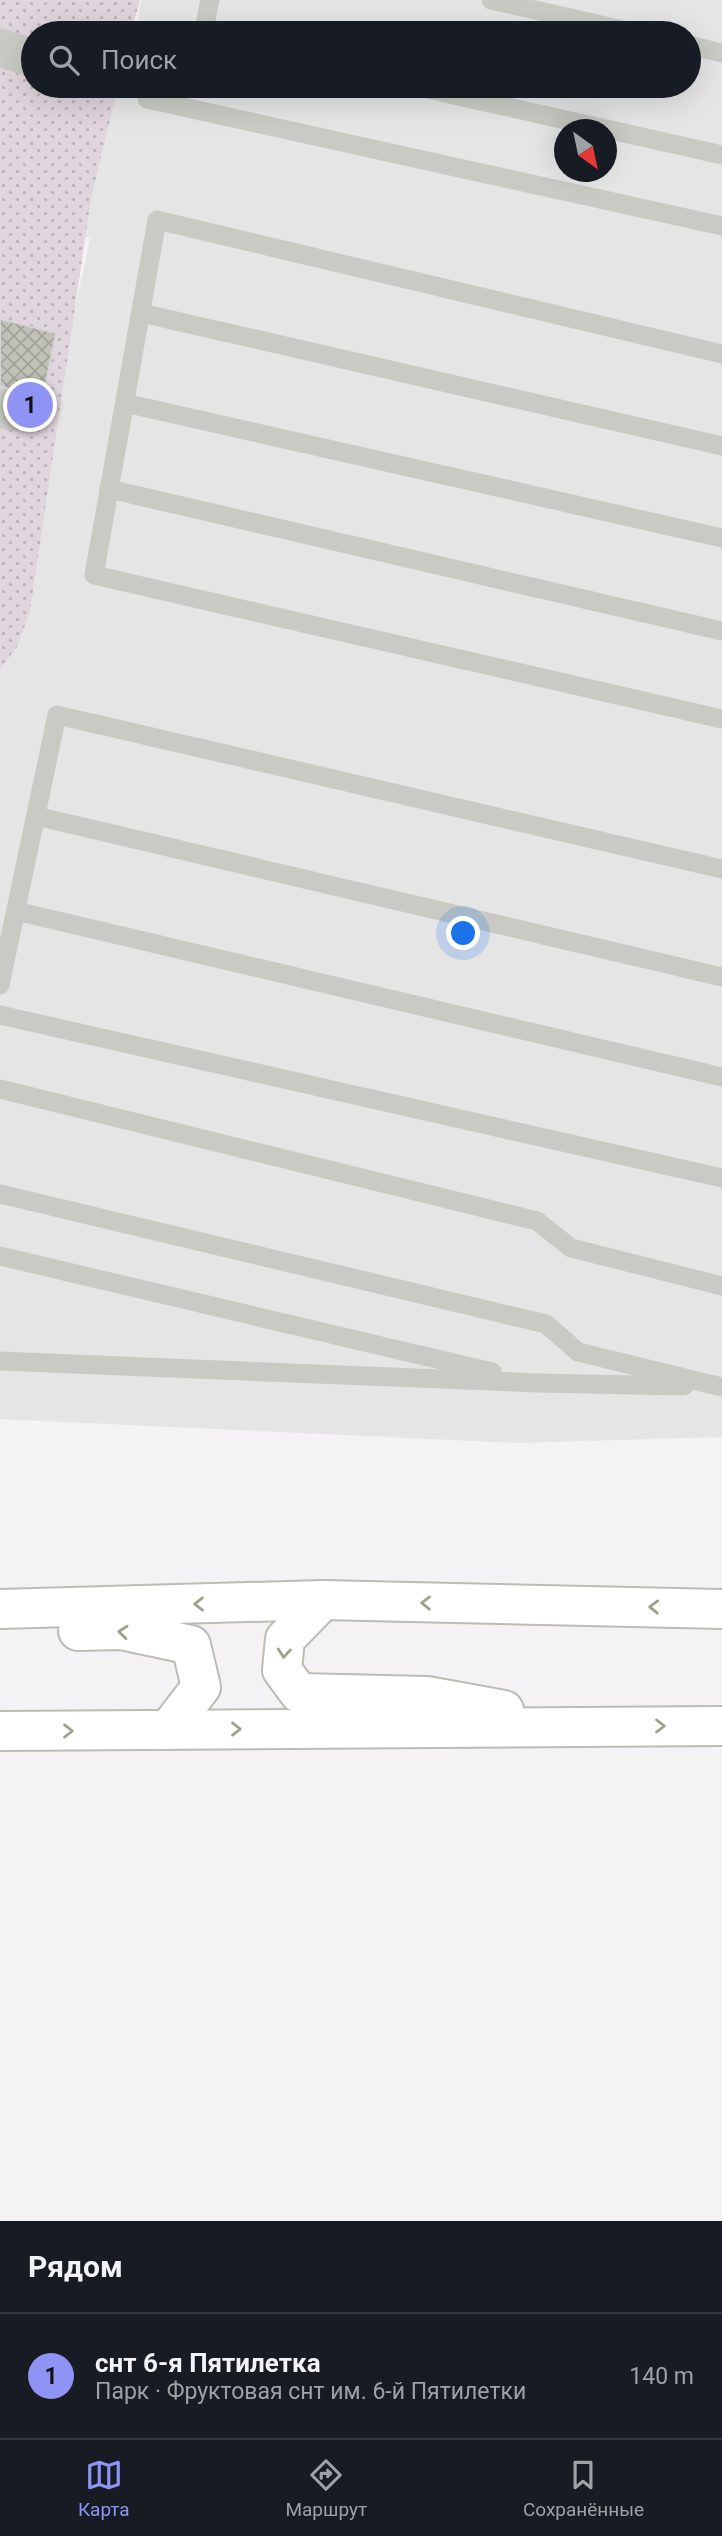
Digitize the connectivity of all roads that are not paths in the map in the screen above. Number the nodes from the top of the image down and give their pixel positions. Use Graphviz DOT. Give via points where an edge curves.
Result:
graph roads {
  1 [pos="210,0"];
  2 [pos="491,0"];
  3 [pos="205,21"];
  4 [pos="583,21"];
  5 [pos="0,48"];
  6 [pos="701,48"];
  7 [pos="722,53"];
  8 [pos="21,54"];
  9 [pos="468,98"];
  10 [pos="147,99"];
  11 [pos="722,155"];
  12 [pos="722,226"];
  13 [pos="141,313"];
  14 [pos="722,354"];
  15 [pos="125,403"];
  16 [pos="722,446"];
  17 [pos="110,489"];
  18 [pos="722,538"];
  19 [pos="722,631"];
  20 [pos="722,719"];
  21 [pos="36,816"];
  22 [pos="722,869"];
  23 [pos="16,911"];
  24 [pos="722,976"];
  25 [pos="0,985"];
  26 [pos="0,1015"];
  27 [pos="722,1077"];
  28 [pos="0,1089"];
  29 [pos="722,1178"];
  30 [pos="0,1194"];
  31 [pos="0,1256"];
  32 [pos="722,1286"];
  33 [pos="0,1361"];
  34 [pos="538,1383"];
  35 [pos="722,1387"];
  36 [pos="323,1600"];
  37 [pos="0,1609"];
  38 [pos="722,1609"];
  39 [pos="0,1634"];
  40 [pos="722,1726"];
  41 [pos="601,1727"];
  42 [pos="168,1730"];
  43 [pos="0,1731"];
  1 -- 3 [label="lane"];
  2 -- 4 [label="lane"];
  5 -- 8 [label="street"];
  6 -- 7 [label="lane"];
  9 -- 11 [label="lane"];
  10 -- 12 [label="lane"];
  13 -- 14 [label="lane" via="158,220"];
  13 -- 15 [label="lane"];
  13 -- 16 [label="lane"];
  15 -- 17 [label="lane"];
  15 -- 18 [label="lane"];
  17 -- 19 [label="lane"];
  17 -- 20 [label="lane" via="94,575"];
  21 -- 22 [label="lane" via="57,715"];
  21 -- 23 [label="lane"];
  21 -- 24 [label="lane"];
  23 -- 25 [label="lane"];
  23 -- 27 [label="lane"];
  26 -- 29 [label="lane"];
  28 -- 32 [label="lane" via="537,1221 572,1248"];
  30 -- 35 [label="lane" via="546,1324 578,1352"];
  31 -- 34 [label="lane"];
  33 -- 34 [label="lane"];
  34 -- 35 [label="lane"];
  36 -- 37 [label="main road, one-way"];
  38 -- 36 [label="main road, one-way"];
  36 -- 41 [label="main road, one-way" via="285,1639 282,1670 299,1693 427,1696"];
  42 -- 39 [label="main road, one-way" via="201,1687 191,1645 121,1630"];
  41 -- 40 [label="main road, one-way"];
  42 -- 41 [label="main road, one-way"];
  43 -- 42 [label="main road, one-way"];
}
